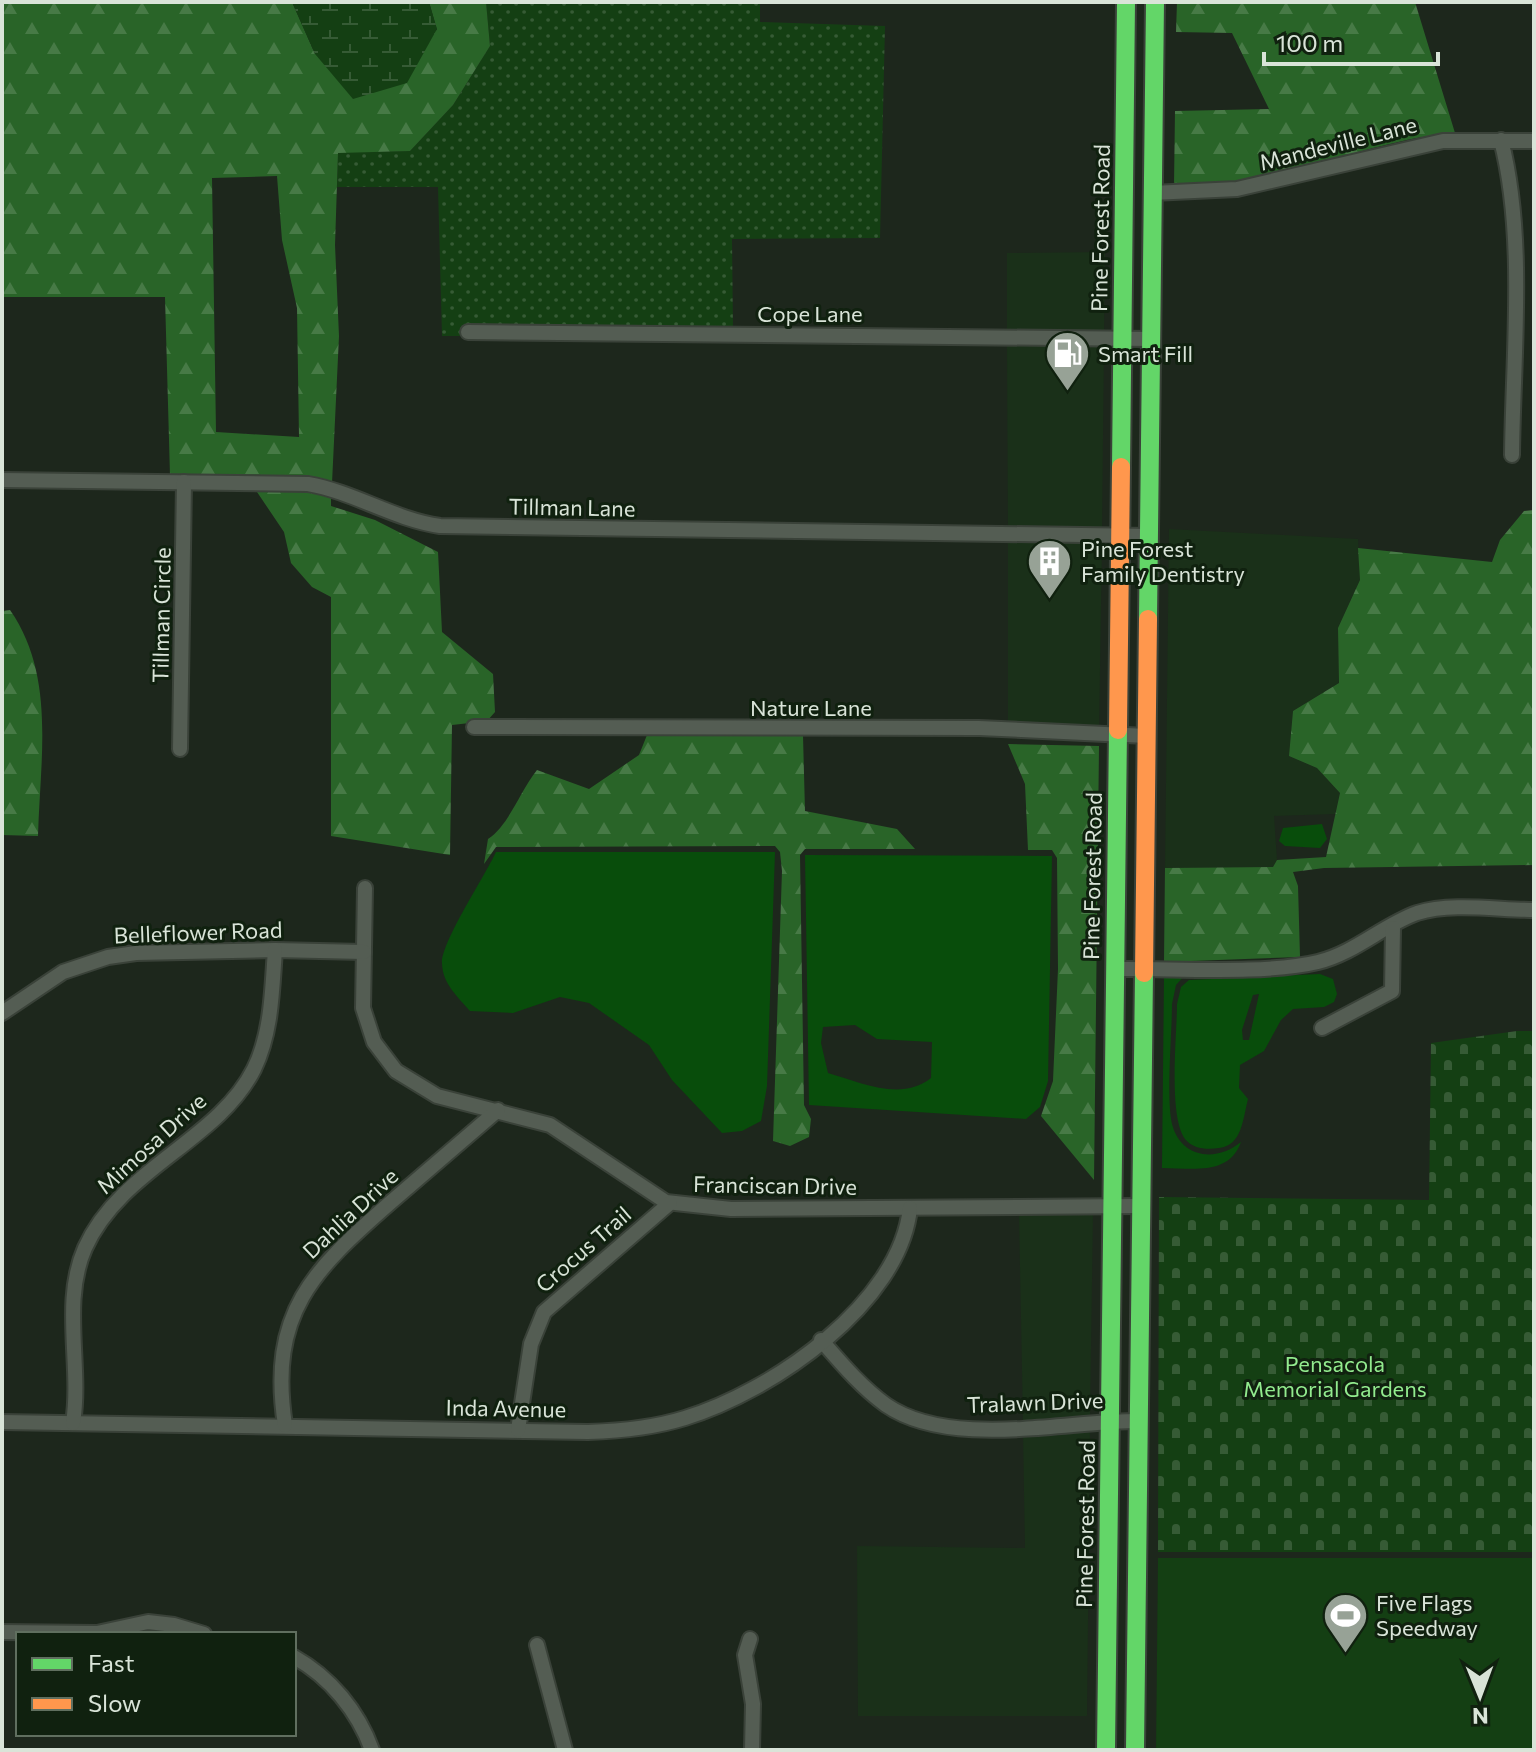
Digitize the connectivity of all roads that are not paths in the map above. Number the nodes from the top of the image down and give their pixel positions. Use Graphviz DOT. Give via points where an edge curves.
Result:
graph roads {
  1 [pos="1126,2"];
  2 [pos="1155,2"];
  3 [pos="1501,140"];
  4 [pos="1534,141"];
  5 [pos="1152,193"];
  6 [pos="468,332"];
  7 [pos="1122,339"];
  8 [pos="1151,339"];
  9 [pos="1512,455"];
  10 [pos="2,480"];
  11 [pos="184,482"];
  12 [pos="1120,536"];
  13 [pos="1149,536"];
  14 [pos="474,727"];
  15 [pos="1118,736"];
  16 [pos="1147,736"];
  17 [pos="180,749"];
  18 [pos="365,888"];
  19 [pos="1534,910"];
  20 [pos="1393,928"];
  21 [pos="275,950"];
  22 [pos="364,952"];
  23 [pos="1115,969"];
  24 [pos="1144,969"];
  25 [pos="2,1013"];
  26 [pos="1322,1028"];
  27 [pos="498,1110"];
  28 [pos="670,1203"];
  29 [pos="1112,1206"];
  30 [pos="1141,1206"];
  31 [pos="910,1208"];
  32 [pos="821,1340"];
  33 [pos="1110,1421"];
  34 [pos="1138,1421"];
  35 [pos="2,1422"];
  36 [pos="73,1423"];
  37 [pos="285,1425"];
  38 [pos="518,1430"];
  39 [pos="1138,1487"];
  40 [pos="1109,1488"];
  41 [pos="102,1632"];
  42 [pos="197,1632"];
  43 [pos="750,1639"];
  44 [pos="537,1645"];
  45 [pos="296,1658"];
  46 [pos="1106,1742"];
  47 [pos="1135,1742"];
  48 [pos="372,1750"];
  49 [pos="565,1750"];
  50 [pos="752,1750"];
  1 -- 7 [label="main road, Pine Forest Road"];
  2 -- 5 [label="main road"];
  3 -- 4 [label="street, Mandeville Lane"];
  3 -- 5 [label="street, Mandeville Lane" via="1422,144 1237,189"];
  3 -- 9 [label="street" via="1514,248"];
  5 -- 8 [label="main road"];
  6 -- 7 [label="street, Cope Lane"];
  7 -- 8 [label="street, Cope Lane"];
  7 -- 12 [label="main road, Pine Forest Road"];
  8 -- 13 [label="main road"];
  10 -- 11 [label="street, Tillman Lane"];
  11 -- 12 [label="street, Tillman Lane" via="318,486 390,515 440,526"];
  11 -- 17 [label="street, Tillman Circle"];
  12 -- 13 [label="street, Tillman Lane"];
  12 -- 15 [label="main road, Pine Forest Road"];
  13 -- 16 [label="main road"];
  14 -- 15 [label="street, Nature Lane" via="979,728"];
  15 -- 16 [label="street, Nature Lane"];
  15 -- 23 [label="main road, Pine Forest Road"];
  16 -- 24 [label="main road"];
  18 -- 22 [label="street, Franciscan Drive"];
  19 -- 20 [label="street" via="1434,909"];
  20 -- 24 [label="street" via="1318,962"];
  20 -- 26 [label="street" via="1392,991"];
  21 -- 22 [label="street, Belleflower Road"];
  21 -- 25 [label="street, Belleflower Road" via="108,957 63,972"];
  21 -- 36 [label="street, Mimosa Drive" via="264,1045 250,1077 231,1101 108,1209 84,1251 74,1314 78,1379"];
  22 -- 27 [label="street, Franciscan Drive" via="363,1008 384,1057 405,1078 437,1096"];
  23 -- 24 [label="street"];
  23 -- 29 [label="main road, Pine Forest Road"];
  24 -- 30 [label="main road"];
  27 -- 28 [label="street, Franciscan Drive" via="563,1131"];
  27 -- 37 [label="street, Dahlia Drive" via="318,1271 297,1308 285,1345"];
  28 -- 31 [label="street, Franciscan Drive" via="731,1209"];
  28 -- 38 [label="street, Crocus Trail" via="544,1312 531,1344"];
  29 -- 30 [label="street, Franciscan Drive"];
  29 -- 31 [label="street, Franciscan Drive"];
  29 -- 33 [label="main road, Pine Forest Road"];
  30 -- 34 [label="main road"];
  31 -- 32 [label="street, Inda Avenue" via="907,1232 883,1278"];
  32 -- 33 [label="street, Tralawn Drive" via="887,1405 926,1422 995,1428"];
  32 -- 38 [label="street, Inda Avenue" via="750,1390 684,1418 611,1431"];
  33 -- 34 [label="street, Tralawn Drive"];
  33 -- 40 [label="main road, Pine Forest Road"];
  34 -- 39 [label="main road"];
  35 -- 36 [label="street, Inda Avenue"];
  36 -- 37 [label="street, Inda Avenue"];
  37 -- 38 [label="street, Inda Avenue"];
  39 -- 40 [label="main road"];
  39 -- 47 [label="main road"];
  40 -- 46 [label="main road, Pine Forest Road"];
  41 -- 42 [label="street" via="148,1622"];
  43 -- 50 [label="street" via="745,1655 753,1704"];
  44 -- 49 [label="street"];
  45 -- 48 [label="street" via="344,1700"];
  46 -- 47 [label="main road"];
}
